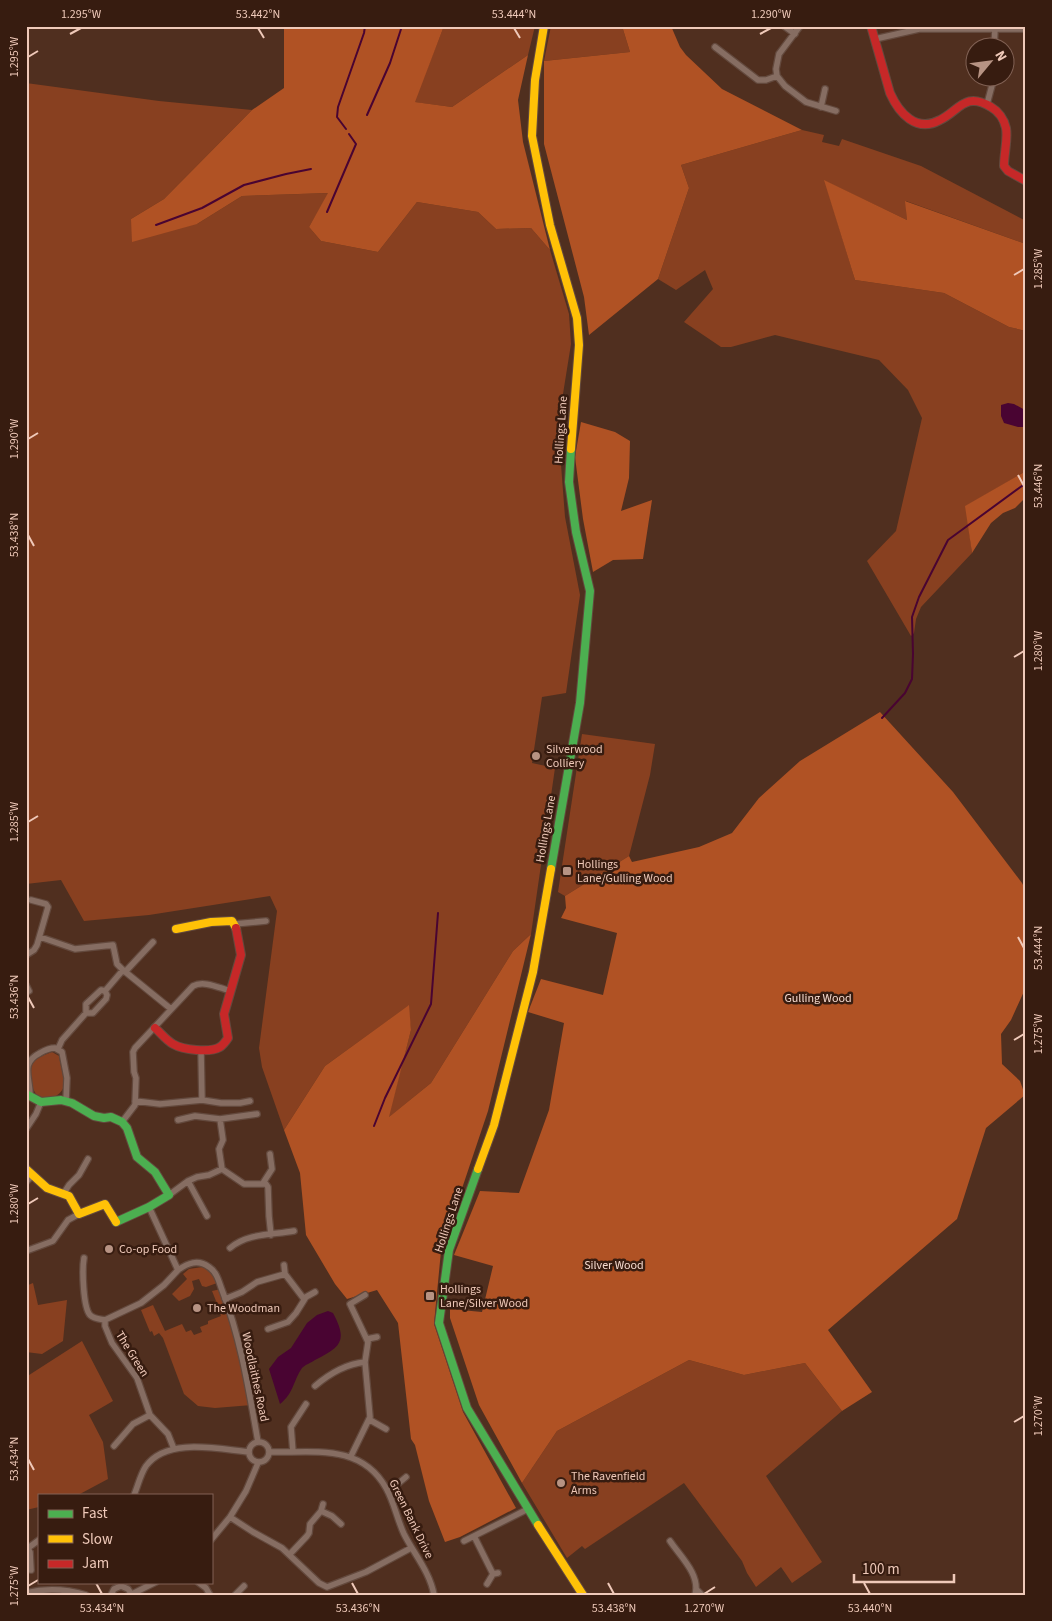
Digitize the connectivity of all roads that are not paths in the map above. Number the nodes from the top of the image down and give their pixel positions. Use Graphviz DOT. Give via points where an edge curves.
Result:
graph roads {
  1 [pos="544,26"];
  2 [pos="784,26"];
  3 [pos="800,26"];
  4 [pos="871,26"];
  5 [pos="994,29"];
  6 [pos="1026,29"];
  7 [pos="794,34"];
  8 [pos="994,38"];
  9 [pos="875,39"];
  10 [pos="715,47"];
  11 [pos="778,76"];
  12 [pos="991,88"];
  13 [pos="825,89"];
  14 [pos="986,104"];
  15 [pos="821,107"];
  16 [pos="836,111"];
  17 [pos="1026,181"];
  18 [pos="31,900"];
  19 [pos="266,921"];
  20 [pos="234,924"];
  21 [pos="176,929"];
  22 [pos="40,937"];
  23 [pos="153,942"];
  24 [pos="26,955"];
  25 [pos="124,971"];
  26 [pos="105,991"];
  27 [pos="231,991"];
  28 [pos="171,1009"];
  29 [pos="86,1013"];
  30 [pos="155,1028"];
  31 [pos="58,1049"];
  32 [pos="201,1050"];
  33 [pos="28,1095"];
  34 [pos="202,1100"];
  35 [pos="66,1101"];
  36 [pos="136,1101"];
  37 [pos="250,1101"];
  38 [pos="41,1102"];
  39 [pos="257,1114"];
  40 [pos="220,1119"];
  41 [pos="178,1120"];
  42 [pos="122,1122"];
  43 [pos="26,1129"];
  44 [pos="270,1154"];
  45 [pos="88,1160"];
  46 [pos="26,1168"];
  47 [pos="222,1169"];
  48 [pos="33,1176"];
  49 [pos="188,1181"];
  50 [pos="26,1182"];
  51 [pos="263,1183"];
  52 [pos="64,1193"];
  53 [pos="169,1195"];
  54 [pos="149,1207"];
  55 [pos="79,1214"];
  56 [pos="207,1216"];
  57 [pos="294,1231"];
  58 [pos="271,1235"];
  59 [pos="230,1248"];
  60 [pos="26,1251"];
  61 [pos="84,1258"];
  62 [pos="284,1265"];
  63 [pos="178,1270"];
  64 [pos="285,1274"];
  65 [pos="315,1292"];
  66 [pos="365,1295"];
  67 [pos="225,1299"];
  68 [pos="304,1299"];
  69 [pos="105,1320"];
  70 [pos="268,1329"];
  71 [pos="377,1337"];
  72 [pos="367,1339"];
  73 [pos="364,1362"];
  74 [pos="315,1386"];
  75 [pos="306,1404"];
  76 [pos="150,1416"];
  77 [pos="370,1420"];
  78 [pos="386,1429"];
  79 [pos="258,1442"];
  80 [pos="114,1446"];
  81 [pos="174,1449"];
  82 [pos="249,1452"];
  83 [pos="270,1452"];
  84 [pos="293,1452"];
  85 [pos="352,1456"];
  86 [pos="258,1463"];
  87 [pos="406,1477"];
  88 [pos="388,1492"];
  89 [pos="135,1494"];
  90 [pos="323,1504"];
  91 [pos="528,1508"];
  92 [pos="321,1511"];
  93 [pos="230,1517"];
  94 [pos="341,1524"];
  95 [pos="474,1536"];
  96 [pos="212,1539"];
  97 [pos="464,1541"];
  98 [pos="670,1542"];
  99 [pos="27,1546"];
  100 [pos="411,1548"];
  101 [pos="290,1554"];
  102 [pos="30,1570"];
  103 [pos="119,1584"];
  104 [pos="152,1584"];
  105 [pos="201,1584"];
  106 [pos="487,1584"];
  107 [pos="244,1586"];
  108 [pos="696,1592"];
  109 [pos="26,1593"];
  110 [pos="132,1594"];
  111 [pos="86,1595"];
  112 [pos="111,1595"];
  113 [pos="210,1595"];
  114 [pos="235,1595"];
  115 [pos="434,1595"];
  116 [pos="583,1595"];
  117 [pos="702,1595"];
  1 -- 91 [label="street, Hollings Lane" via="534,80 532,136 550,225 579,334 569,482 576,532 590,591 580,703 533,972 494,1125 450,1250 439,1323 467,1408"];
  2 -- 7 [label="street"];
  3 -- 7 [label="street"];
  4 -- 9 [label="street"];
  5 -- 6 [label="street"];
  5 -- 8 [label="street"];
  5 -- 9 [label="street" via="919,29"];
  7 -- 11 [label="street" via="780,54 776,69"];
  9 -- 14 [label="street" via="893,102 912,121 936,122 965,102"];
  10 -- 11 [label="street" via="758,80"];
  11 -- 15 [label="street" via="785,86 806,102"];
  12 -- 14 [label="street"];
  13 -- 15 [label="street"];
  14 -- 17 [label="street" via="999,113 1006,126 1004,166"];
  15 -- 16 [label="street"];
  18 -- 22 [label="street" via="48,907"];
  19 -- 20 [label="street"];
  20 -- 21 [label="street" via="222,921"];
  20 -- 27 [label="street" via="241,955"];
  22 -- 24 [label="street" via="34,950"];
  22 -- 25 [label="street" via="75,949 113,945 117,964"];
  23 -- 25 [label="street"];
  25 -- 26 [label="street"];
  25 -- 28 [label="street"];
  26 -- 29 [label="street" via="98,991 86,1004"];
  26 -- 29 [label="street" via="106,999 93,1013"];
  27 -- 28 [label="street" via="198,984"];
  27 -- 32 [label="street" via="224,1014 228,1038 220,1048"];
  28 -- 30 [label="street"];
  29 -- 31 [label="street"];
  30 -- 32 [label="street" via="173,1043"];
  30 -- 36 [label="street" via="134,1052"];
  31 -- 33 [label="street" via="52,1048 31,1060 27,1071"];
  31 -- 35 [label="street" via="68,1078"];
  32 -- 34 [label="street"];
  33 -- 38 [label="street"];
  34 -- 36 [label="street" via="160,1104"];
  34 -- 37 [label="street" via="221,1103"];
  35 -- 38 [label="street"];
  35 -- 42 [label="street" via="94,1116 111,1117"];
  36 -- 42 [label="street"];
  38 -- 43 [label="street"];
  39 -- 40 [label="street"];
  40 -- 41 [label="street" via="196,1116"];
  40 -- 47 [label="street"];
  42 -- 53 [label="street" via="137,1156 155,1172"];
  44 -- 51 [label="street" via="272,1169"];
  45 -- 52 [label="street"];
  46 -- 48 [label="street"];
  47 -- 49 [label="street"];
  47 -- 51 [label="street" via="244,1184"];
  48 -- 50 [label="street"];
  48 -- 52 [label="street" via="46,1188"];
  49 -- 53 [label="street"];
  49 -- 56 [label="street"];
  51 -- 58 [label="street" via="268,1187"];
  52 -- 55 [label="street"];
  53 -- 54 [label="street"];
  54 -- 55 [label="street" via="117,1222 105,1204"];
  54 -- 63 [label="street"];
  55 -- 60 [label="street" via="68,1220 53,1241"];
  57 -- 58 [label="street"];
  58 -- 59 [label="street" via="252,1236"];
  61 -- 69 [label="street" via="87,1310 94,1318"];
  62 -- 64 [label="street"];
  63 -- 67 [label="street, Woodlaithes Road" via="194,1262 208,1266 214,1271"];
  63 -- 69 [label="street" via="141,1303"];
  64 -- 67 [label="street" via="258,1282"];
  64 -- 68 [label="street"];
  65 -- 68 [label="street"];
  66 -- 72 [label="street" via="350,1304"];
  67 -- 79 [label="street, Woodlaithes Road" via="241,1349"];
  68 -- 70 [label="street" via="288,1322"];
  69 -- 76 [label="street, The Green" via="112,1344 137,1378"];
  71 -- 72 [label="street"];
  72 -- 73 [label="street"];
  73 -- 74 [label="street" via="354,1363"];
  73 -- 77 [label="street"];
  75 -- 84 [label="street" via="291,1427"];
  76 -- 80 [label="street" via="133,1424"];
  76 -- 81 [label="street, The Green" via="168,1434"];
  77 -- 78 [label="street"];
  77 -- 85 [label="street"];
  79 -- 82 [label="street"];
  79 -- 83 [label="street" via="266,1445"];
  81 -- 82 [label="street" via="193,1447"];
  81 -- 89 [label="street" via="159,1455 146,1466"];
  82 -- 86 [label="street" via="251,1459"];
  83 -- 84 [label="street, Green Bank Drive"];
  83 -- 86 [label="street" via="267,1460"];
  84 -- 85 [label="street, Green Bank Drive"];
  85 -- 88 [label="street, Green Bank Drive" via="370,1467"];
  86 -- 93 [label="street"];
  87 -- 88 [label="street"];
  88 -- 100 [label="street, Green Bank Drive"];
  90 -- 92 [label="street"];
  91 -- 95 [label="street"];
  91 -- 116 [label="street, Hollings Lane"];
  92 -- 94 [label="street"];
  92 -- 101 [label="street" via="312,1521 307,1536"];
  93 -- 96 [label="street"];
  93 -- 101 [label="street"];
  95 -- 97 [label="street"];
  95 -- 106 [label="street" via="496,1573"];
  98 -- 108 [label="street" via="694,1575"];
  99 -- 102 [label="street"];
  100 -- 101 [label="street" via="366,1572 327,1587"];
  100 -- 115 [label="street, Green Bank Drive" via="429,1577"];
  103 -- 110 [label="street"];
  103 -- 112 [label="street"];
  104 -- 110 [label="street"];
  105 -- 113 [label="street"];
  107 -- 114 [label="street"];
  108 -- 117 [label="street"];
  109 -- 111 [label="street" via="61,1590"];
}
